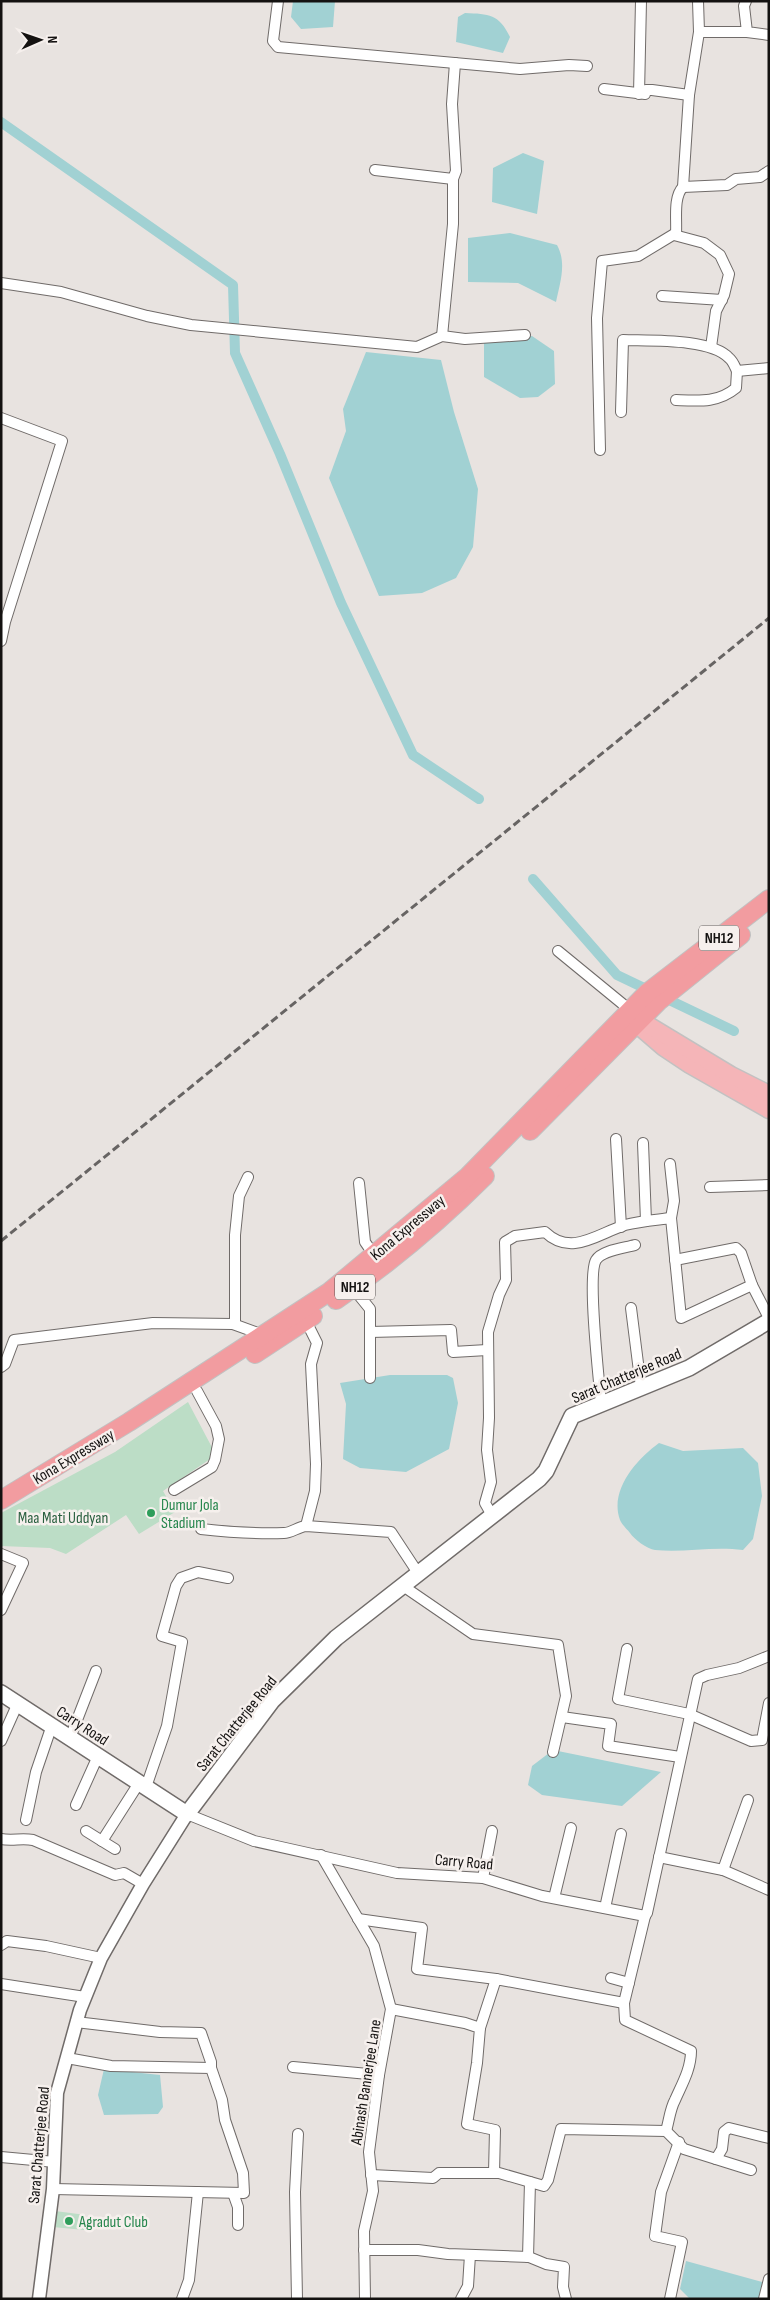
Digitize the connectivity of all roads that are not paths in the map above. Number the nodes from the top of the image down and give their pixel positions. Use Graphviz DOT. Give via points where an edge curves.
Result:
graph roads {
  1 [pos="278,1"];
  2 [pos="641,1"];
  3 [pos="698,1"];
  4 [pos="746,1"];
  5 [pos="699,32"];
  6 [pos="747,32"];
  7 [pos="769,36"];
  8 [pos="455,63"];
  9 [pos="587,66"];
  10 [pos="604,89"];
  11 [pos="639,94"];
  12 [pos="689,95"];
  13 [pos="374,170"];
  14 [pos="769,171"];
  15 [pos="453,179"];
  16 [pos="683,188"];
  17 [pos="674,235"];
  18 [pos="1,283"];
  19 [pos="662,296"];
  20 [pos="722,300"];
  21 [pos="525,335"];
  22 [pos="442,336"];
  23 [pos="711,347"];
  24 [pos="769,368"];
  25 [pos="738,371"];
  26 [pos="676,400"];
  27 [pos="621,412"];
  28 [pos="1,418"];
  29 [pos="600,450"];
  30 [pos="1,641"];
  31 [pos="769,899"];
  32 [pos="769,912"];
  33 [pos="558,951"];
  34 [pos="675,980"];
  35 [pos="631,1015"];
  36 [pos="769,1095"];
  37 [pos="769,1110"];
  38 [pos="616,1139"];
  39 [pos="643,1143"];
  40 [pos="670,1164"];
  41 [pos="248,1177"];
  42 [pos="359,1183"];
  43 [pos="769,1185"];
  44 [pos="710,1187"];
  45 [pos="671,1218"];
  46 [pos="646,1221"];
  47 [pos="621,1227"];
  48 [pos="635,1245"];
  49 [pos="374,1255"];
  50 [pos="675,1260"];
  51 [pos="752,1285"];
  52 [pos="353,1288"];
  53 [pos="631,1308"];
  54 [pos="769,1319"];
  55 [pos="306,1321"];
  56 [pos="235,1324"];
  57 [pos="370,1332"];
  58 [pos="262,1335"];
  59 [pos="487,1350"];
  60 [pos="1,1367"];
  61 [pos="370,1378"];
  62 [pos="641,1387"];
  63 [pos="197,1391"];
  64 [pos="601,1403"];
  65 [pos="174,1490"];
  66 [pos="1,1500"];
  67 [pos="1,1511"];
  68 [pos="493,1516"];
  69 [pos="306,1526"];
  70 [pos="201,1529"];
  71 [pos="1,1554"];
  72 [pos="418,1573"];
  73 [pos="228,1578"];
  74 [pos="403,1586"];
  75 [pos="1,1610"];
  76 [pos="627,1649"];
  77 [pos="769,1656"];
  78 [pos="96,1670"];
  79 [pos="1,1693"];
  80 [pos="769,1703"];
  81 [pos="18,1704"];
  82 [pos="689,1714"];
  83 [pos="562,1717"];
  84 [pos="52,1725"];
  85 [pos="70,1738"];
  86 [pos="1,1741"];
  87 [pos="553,1752"];
  88 [pos="98,1756"];
  89 [pos="680,1757"];
  90 [pos="143,1785"];
  91 [pos="748,1800"];
  92 [pos="76,1805"];
  93 [pos="187,1814"];
  94 [pos="26,1820"];
  95 [pos="571,1828"];
  96 [pos="86,1831"];
  97 [pos="492,1831"];
  98 [pos="621,1834"];
  99 [pos="1,1839"];
  100 [pos="102,1841"];
  101 [pos="115,1849"];
  102 [pos="321,1855"];
  103 [pos="659,1857"];
  104 [pos="723,1870"];
  105 [pos="483,1878"];
  106 [pos="143,1884"];
  107 [pos="769,1890"];
  108 [pos="554,1898"];
  109 [pos="605,1908"];
  110 [pos="645,1916"];
  111 [pos="358,1919"];
  112 [pos="1,1945"];
  113 [pos="101,1958"];
  114 [pos="611,1978"];
  115 [pos="496,1979"];
  116 [pos="629,1983"];
  117 [pos="1,1984"];
  118 [pos="85,1997"];
  119 [pos="624,2004"];
  120 [pos="392,2009"];
  121 [pos="76,2022"];
  122 [pos="480,2028"];
  123 [pos="67,2058"];
  124 [pos="293,2067"];
  125 [pos="211,2068"];
  126 [pos="378,2075"];
  127 [pos="666,2131"];
  128 [pos="298,2134"];
  129 [pos="769,2138"];
  130 [pos="679,2142"];
  131 [pos="1,2157"];
  132 [pos="716,2159"];
  133 [pos="55,2162"];
  134 [pos="750,2170"];
  135 [pos="494,2174"];
  136 [pos="371,2175"];
  137 [pos="530,2182"];
  138 [pos="53,2189"];
  139 [pos="198,2192"];
  140 [pos="233,2193"];
  141 [pos="238,2225"];
  142 [pos="364,2250"];
  143 [pos="470,2255"];
  144 [pos="528,2257"];
  145 [pos="769,2279"];
  146 [pos="39,2299"];
  147 [pos="182,2299"];
  148 [pos="297,2299"];
  149 [pos="365,2299"];
  150 [pos="461,2299"];
  151 [pos="566,2299"];
  152 [pos="670,2299"];
  153 [pos="764,2299"];
  1 -- 8 [label="street" via="273,41 278,47"];
  2 -- 11 [label="street"];
  3 -- 5 [label="street"];
  4 -- 6 [label="street"];
  5 -- 6 [label="street"];
  5 -- 12 [label="street"];
  6 -- 7 [label="street"];
  8 -- 9 [label="street" via="520,69"];
  8 -- 15 [label="street" via="452,104 456,171"];
  10 -- 11 [label="street"];
  11 -- 12 [label="street" via="652,90"];
  12 -- 16 [label="street"];
  13 -- 15 [label="street"];
  14 -- 16 [label="street" via="760,177 736,180 727,185"];
  15 -- 22 [label="street" via="453,224"];
  16 -- 17 [label="street" via="678,200"];
  17 -- 20 [label="street" via="704,243 720,255 729,274"];
  17 -- 29 [label="street" via="638,256 602,261 597,318"];
  18 -- 22 [label="street" via="61,292 147,316 214,327 417,347"];
  19 -- 20 [label="street"];
  20 -- 23 [label="street" via="716,311"];
  21 -- 22 [label="street" via="466,339"];
  23 -- 25 [label="street" via="729,357"];
  23 -- 27 [label="street" via="624,340"];
  24 -- 25 [label="street"];
  25 -- 26 [label="street" via="736,388 724,397 708,401"];
  28 -- 30 [label="street" via="62,441"];
  31 -- 34 [label="highway, Kona Expressway / NH12"];
  32 -- 34 [label="highway, Kona Expressway / NH12"];
  33 -- 35 [label="street"];
  34 -- 35 [label="highway, Kona Expressway / NH12"];
  35 -- 36 [label="main road"];
  35 -- 37 [label="main road" via="663,1047"];
  35 -- 49 [label="highway, Kona Expressway / NH12" via="468,1177"];
  35 -- 52 [label="highway, Kona Expressway / NH12" via="447,1214"];
  38 -- 47 [label="street"];
  39 -- 46 [label="street"];
  40 -- 45 [label="street" via="674,1201"];
  41 -- 56 [label="street" via="239,1196 236,1225"];
  42 -- 49 [label="street" via="364,1242"];
  43 -- 44 [label="street"];
  45 -- 46 [label="street"];
  45 -- 50 [label="street"];
  46 -- 47 [label="street"];
  47 -- 59 [label="street" via="576,1243 564,1244 545,1232 515,1236 504,1242 506,1280 488,1332"];
  48 -- 64 [label="street" via="600,1256 595,1261 592,1285"];
  49 -- 58 [label="highway, Kona Expressway / NH12" via="329,1292"];
  50 -- 51 [label="street" via="736,1248 741,1253"];
  50 -- 51 [label="street" via="681,1318"];
  51 -- 54 [label="street"];
  52 -- 55 [label="highway, Kona Expressway / NH12"];
  52 -- 57 [label="street" via="370,1309"];
  53 -- 62 [label="street"];
  54 -- 62 [label="main road, Sarat Chatterjee Road" via="689,1368"];
  55 -- 63 [label="highway, Kona Expressway / NH12"];
  55 -- 69 [label="street" via="316,1343 310,1364 315,1491"];
  56 -- 58 [label="street"];
  56 -- 60 [label="street" via="153,1323 14,1340 6,1364"];
  57 -- 59 [label="street" via="451,1330 453,1352"];
  57 -- 61 [label="street"];
  58 -- 66 [label="highway, Kona Expressway / NH12"];
  59 -- 68 [label="street" via="487,1450 491,1482 485,1503"];
  62 -- 64 [label="main road, Sarat Chatterjee Road"];
  63 -- 65 [label="street" via="216,1426 219,1439 215,1460 212,1467"];
  63 -- 67 [label="highway, Kona Expressway / NH12"];
  64 -- 68 [label="main road, Sarat Chatterjee Road" via="572,1416 546,1471"];
  68 -- 72 [label="main road, Sarat Chatterjee Road"];
  69 -- 70 [label="street" via="296,1527 287,1533"];
  69 -- 72 [label="street" via="391,1532"];
  71 -- 75 [label="street" via="22,1564"];
  72 -- 74 [label="main road, Sarat Chatterjee Road"];
  73 -- 90 [label="street" via="198,1572 181,1578 176,1586 162,1636 182,1642 167,1726"];
  74 -- 83 [label="street" via="472,1634 558,1646 566,1696"];
  74 -- 93 [label="main road, Sarat Chatterjee Road" via="336,1638 272,1701"];
  76 -- 82 [label="street" via="618,1699"];
  77 -- 82 [label="street" via="739,1668 701,1677"];
  78 -- 85 [label="street"];
  79 -- 81 [label="main road, Carry Road"];
  80 -- 82 [label="street" via="762,1740 751,1741"];
  81 -- 84 [label="main road, Carry Road"];
  81 -- 86 [label="street"];
  82 -- 89 [label="street"];
  83 -- 87 [label="street"];
  83 -- 89 [label="street" via="611,1724 608,1746"];
  84 -- 85 [label="main road, Carry Road"];
  84 -- 94 [label="street" via="36,1772"];
  85 -- 88 [label="main road, Carry Road"];
  88 -- 90 [label="main road, Carry Road"];
  88 -- 92 [label="street"];
  89 -- 103 [label="street"];
  90 -- 93 [label="main road, Carry Road"];
  90 -- 100 [label="street"];
  91 -- 104 [label="street"];
  93 -- 102 [label="street, Carry Road" via="254,1841"];
  93 -- 106 [label="street, Sarat Chatterjee Road"];
  95 -- 108 [label="street"];
  96 -- 100 [label="street"];
  97 -- 105 [label="street"];
  98 -- 109 [label="street"];
  99 -- 106 [label="street" via="33,1840 115,1875 124,1873"];
  100 -- 101 [label="street"];
  102 -- 105 [label="street, Carry Road" via="398,1873"];
  102 -- 111 [label="street, Abinash Bannerjee Lane"];
  103 -- 104 [label="street"];
  103 -- 110 [label="street"];
  104 -- 107 [label="street"];
  105 -- 108 [label="street, Carry Road"];
  106 -- 113 [label="street, Sarat Chatterjee Road"];
  108 -- 109 [label="street, Carry Road"];
  109 -- 110 [label="street, Carry Road"];
  110 -- 116 [label="street"];
  111 -- 115 [label="street" via="422,1928 416,1969"];
  111 -- 120 [label="street, Abinash Bannerjee Lane" via="374,1946"];
  112 -- 113 [label="street" via="6,1942 46,1946"];
  113 -- 118 [label="street, Sarat Chatterjee Road"];
  114 -- 116 [label="street"];
  115 -- 119 [label="street"];
  115 -- 122 [label="street"];
  116 -- 119 [label="street"];
  117 -- 118 [label="street"];
  118 -- 121 [label="street, Sarat Chatterjee Road"];
  119 -- 127 [label="street" via="625,2020 691,2051"];
  120 -- 122 [label="street"];
  120 -- 126 [label="street, Abinash Bannerjee Lane"];
  121 -- 123 [label="street, Sarat Chatterjee Road"];
  121 -- 125 [label="street" via="160,2032 201,2033"];
  122 -- 135 [label="street" via="466,2124 495,2130"];
  123 -- 125 [label="street" via="111,2066"];
  123 -- 133 [label="street, Sarat Chatterjee Road" via="57,2093"];
  124 -- 126 [label="street"];
  125 -- 140 [label="street" via="243,2174 244,2193"];
  126 -- 136 [label="street, Abinash Bannerjee Lane" via="369,2152"];
  127 -- 130 [label="street"];
  127 -- 137 [label="street" via="561,2129 548,2180 544,2186"];
  128 -- 148 [label="street" via="295,2192"];
  129 -- 132 [label="street" via="729,2128 724,2132 722,2150"];
  130 -- 132 [label="street" via="684,2149"];
  130 -- 152 [label="street" via="661,2192 655,2236 682,2242"];
  131 -- 133 [label="street"];
  132 -- 134 [label="street"];
  133 -- 138 [label="street, Sarat Chatterjee Road"];
  135 -- 136 [label="street" via="439,2173 433,2178"];
  135 -- 137 [label="street"];
  136 -- 142 [label="street, Abinash Bannerjee Lane" via="373,2191 364,2231"];
  137 -- 144 [label="street"];
  138 -- 139 [label="street"];
  138 -- 146 [label="street, Sarat Chatterjee Road"];
  139 -- 140 [label="street"];
  139 -- 147 [label="street" via="188,2280"];
  140 -- 141 [label="street" via="238,2207"];
  142 -- 143 [label="street" via="418,2250"];
  142 -- 149 [label="street, Abinash Bannerjee Lane"];
  143 -- 144 [label="street"];
  143 -- 150 [label="street" via="468,2286"];
  144 -- 151 [label="street" via="564,2267"];
  145 -- 153 [label="street"];
}
